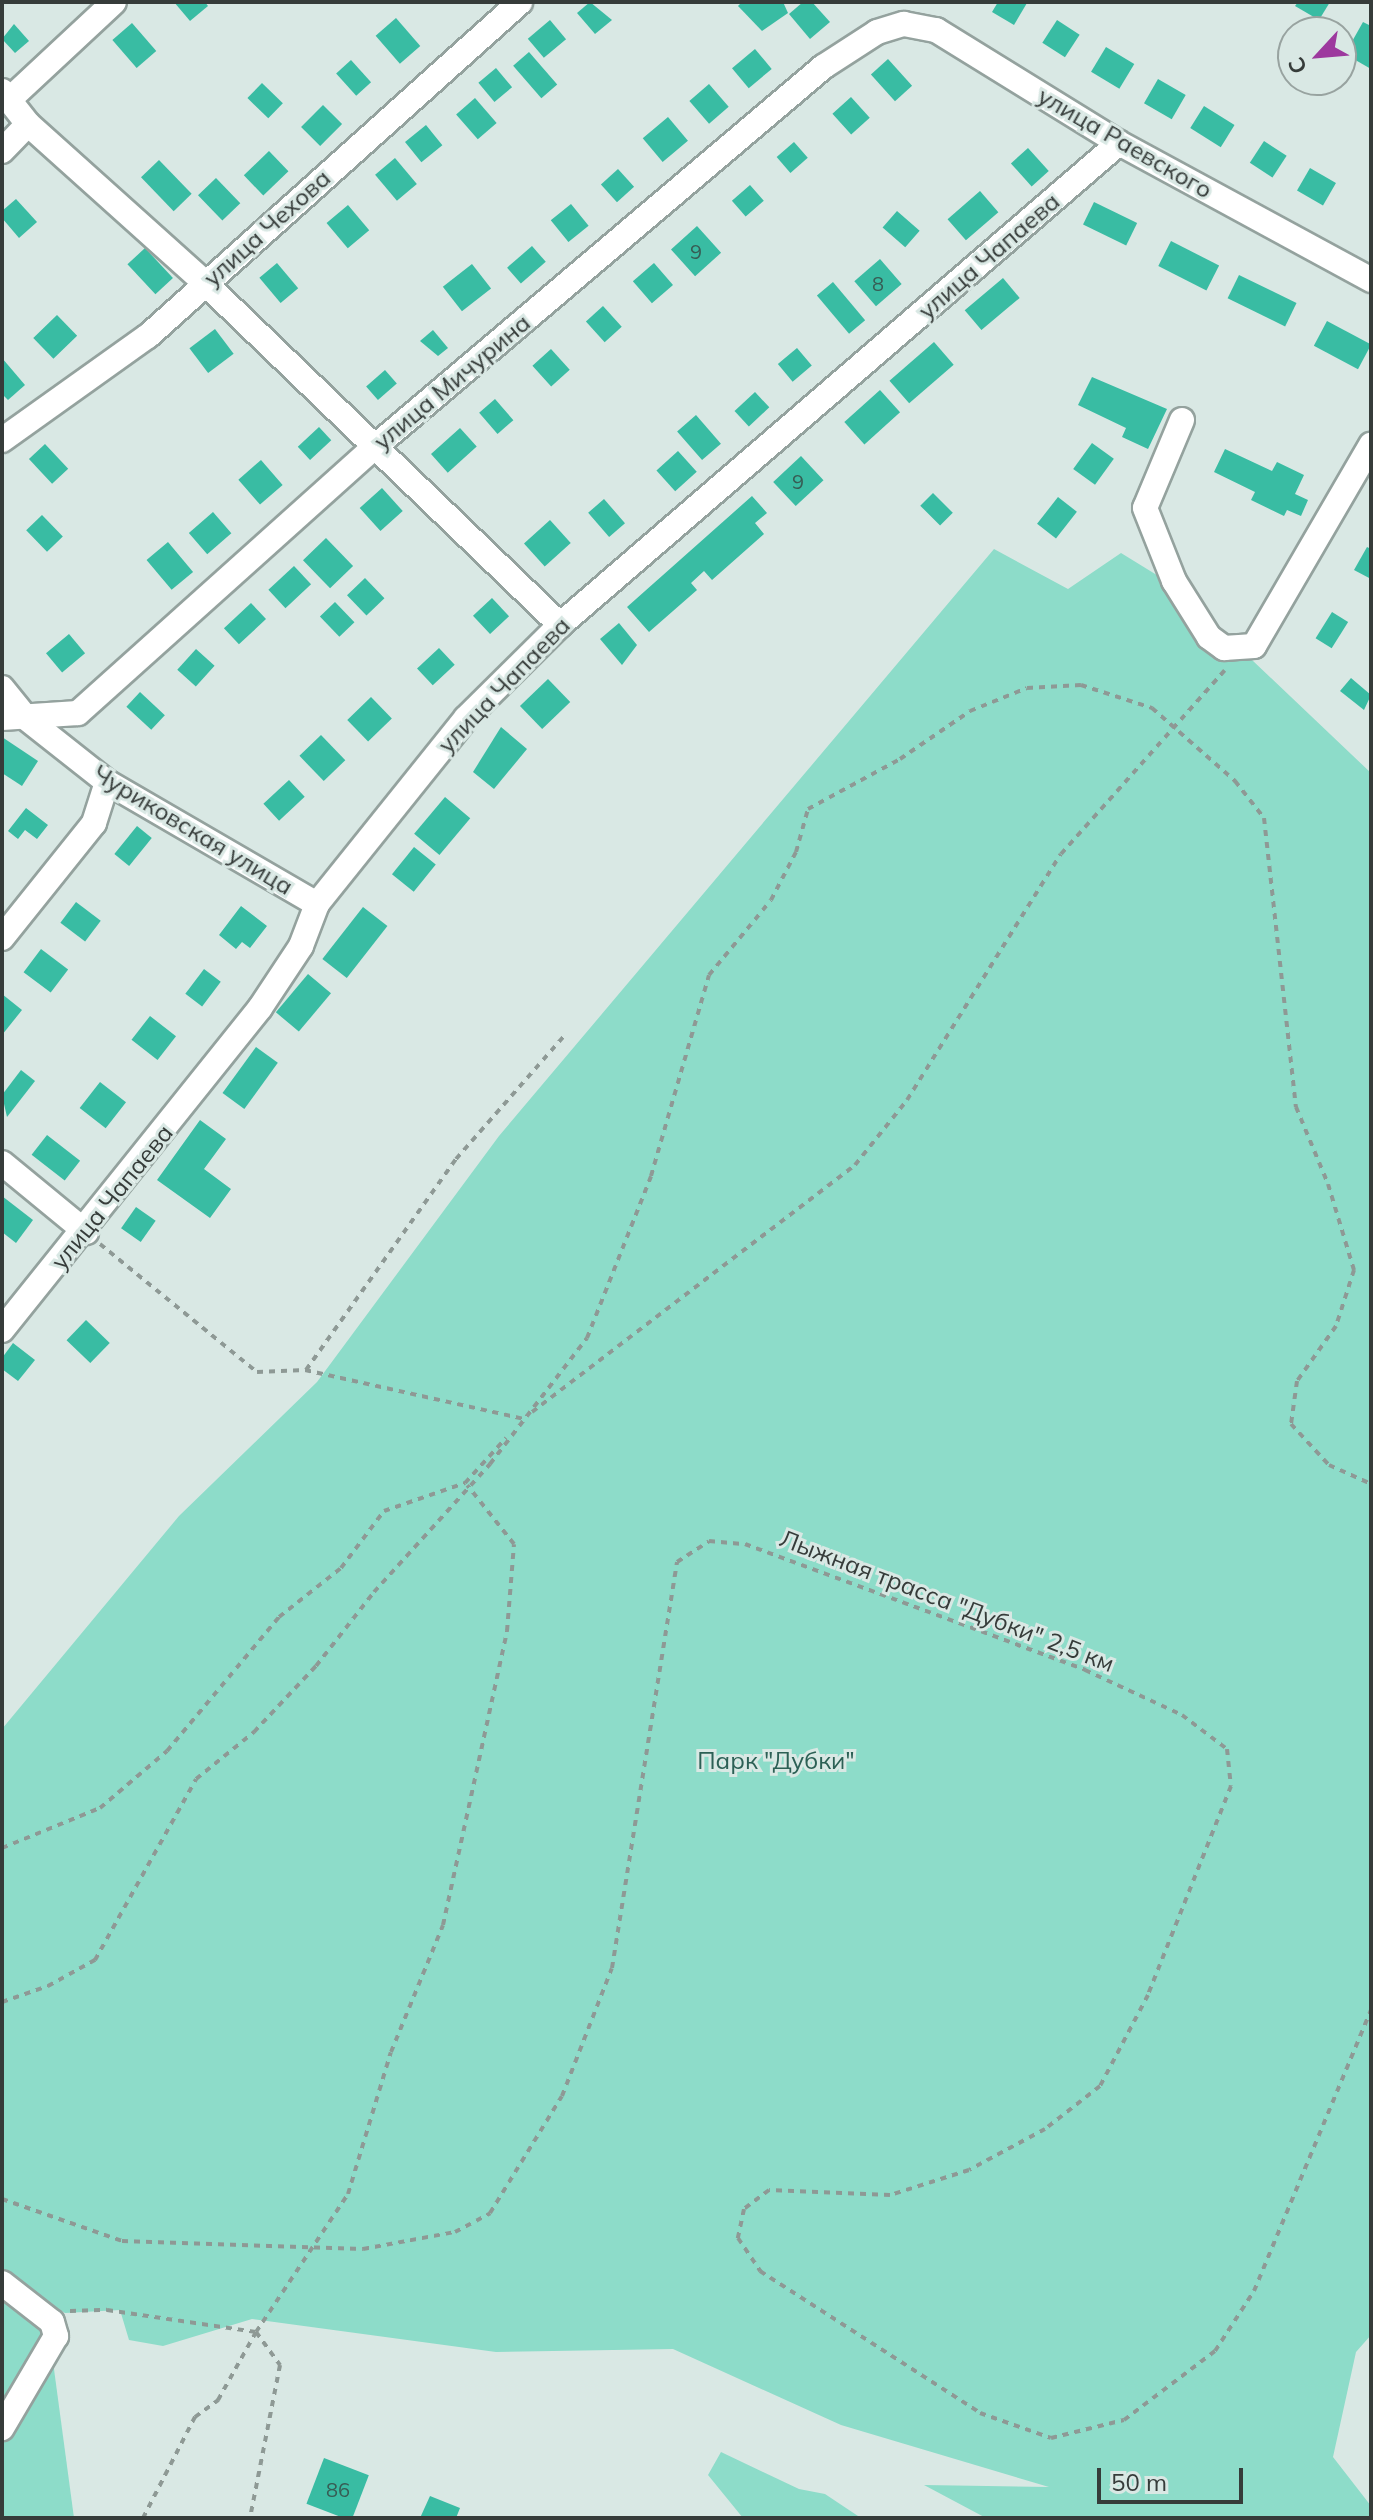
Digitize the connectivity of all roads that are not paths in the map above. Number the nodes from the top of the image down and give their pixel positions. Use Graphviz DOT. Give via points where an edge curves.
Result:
graph roads {
  1 [pos="114,2"];
  2 [pos="520,2"];
  3 [pos="877,32"];
  4 [pos="6,95"];
  5 [pos="28,124"];
  6 [pos="1119,143"];
  7 [pos="2,151"];
  8 [pos="1371,280"];
  9 [pos="205,283"];
  10 [pos="1182,420"];
  11 [pos="2,440"];
  12 [pos="377,445"];
  13 [pos="1371,445"];
  14 [pos="560,625"];
  15 [pos="2,688"];
  16 [pos="14,718"];
  17 [pos="107,782"];
  18 [pos="317,904"];
  19 [pos="2,938"];
  20 [pos="2,1163"];
  21 [pos="86,1232"];
  22 [pos="2,1330"];
  23 [pos="2,2283"];
  24 [pos="2,2428"];
  1 -- 4 [label="street"];
  2 -- 9 [label="street, улица Чехова"];
  3 -- 6 [label="street, улица Раевского" via="904,24 936,30"];
  3 -- 12 [label="street, улица Мичурина" via="823,67"];
  4 -- 5 [label="street"];
  5 -- 7 [label="street"];
  5 -- 9 [label="street"];
  6 -- 8 [label="street, улица Раевского"];
  6 -- 14 [label="street, улица Чапаева"];
  9 -- 11 [label="street, улица Чехова" via="148,336"];
  9 -- 12 [label="street"];
  10 -- 13 [label="street" via="1145,508 1174,581 1209,637 1224,648 1254,646"];
  12 -- 14 [label="street"];
  12 -- 16 [label="street, улица Мичурина" via="78,713"];
  14 -- 18 [label="street, улица Чапаева" via="466,718"];
  15 -- 16 [label="street, Чуриковская улица"];
  16 -- 17 [label="street, Чуриковская улица"];
  17 -- 18 [label="street, Чуриковская улица"];
  17 -- 19 [label="street" via="94,823"];
  18 -- 21 [label="street, улица Чапаева" via="301,946 260,1008"];
  20 -- 21 [label="street"];
  21 -- 22 [label="street, улица Чапаева"];
  23 -- 24 [label="street" via="52,2322 56,2336"];
}
